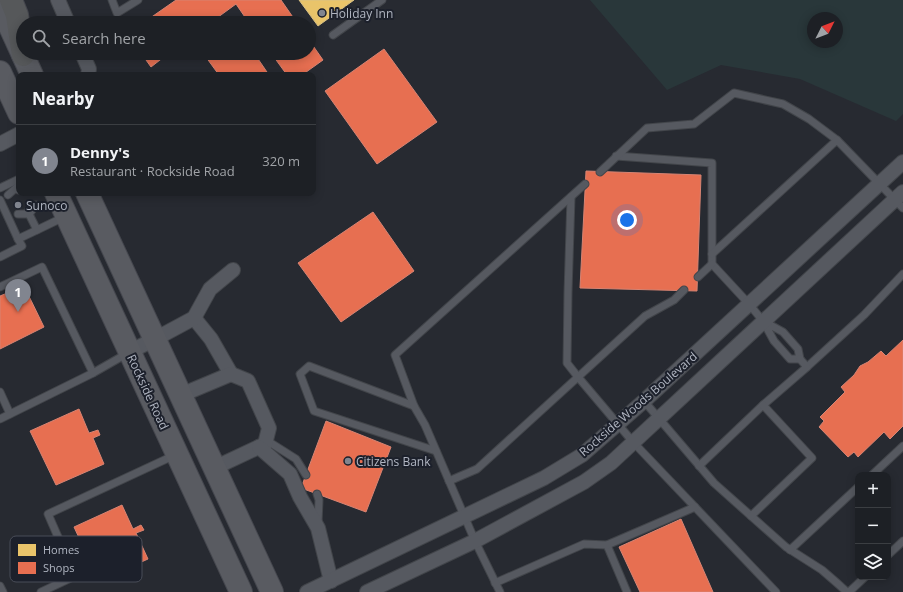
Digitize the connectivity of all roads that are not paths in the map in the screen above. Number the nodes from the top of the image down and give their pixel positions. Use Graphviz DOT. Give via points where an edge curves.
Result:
graph roads {
  1 [pos="11,0"];
  2 [pos="58,0"];
  3 [pos="112,0"];
  4 [pos="138,0"];
  5 [pos="382,0"];
  6 [pos="0,5"];
  7 [pos="17,16"];
  8 [pos="65,16"];
  9 [pos="333,35"];
  10 [pos="16,40"];
  11 [pos="25,60"];
  12 [pos="85,60"];
  13 [pos="0,72"];
  14 [pos="31,72"];
  15 [pos="88,72"];
  16 [pos="16,107"];
  17 [pos="16,136"];
  18 [pos="837,140"];
  19 [pos="0,144"];
  20 [pos="616,156"];
  21 [pos="903,162"];
  22 [pos="600,172"];
  23 [pos="585,184"];
  24 [pos="879,184"];
  25 [pos="16,185"];
  26 [pos="16,186"];
  27 [pos="0,188"];
  28 [pos="8,195"];
  29 [pos="57,196"];
  30 [pos="88,196"];
  31 [pos="571,196"];
  32 [pos="0,200"];
  33 [pos="900,200"];
  34 [pos="36,205"];
  35 [pos="28,212"];
  36 [pos="18,214"];
  37 [pos="66,216"];
  38 [pos="37,230"];
  39 [pos="18,239"];
  40 [pos="712,254"];
  41 [pos="0,257"];
  42 [pos="712,264"];
  43 [pos="233,270"];
  44 [pos="903,274"];
  45 [pos="698,277"];
  46 [pos="0,288"];
  47 [pos="684,290"];
  48 [pos="749,304"];
  49 [pos="194,318"];
  50 [pos="763,321"];
  51 [pos="155,340"];
  52 [pos="129,352"];
  53 [pos="800,359"];
  54 [pos="807,367"];
  55 [pos="93,373"];
  56 [pos="231,374"];
  57 [pos="578,377"];
  58 [pos="0,392"];
  59 [pos="181,395"];
  60 [pos="644,401"];
  61 [pos="763,405"];
  62 [pos="414,406"];
  63 [pos="10,414"];
  64 [pos="659,418"];
  65 [pos="0,419"];
  66 [pos="618,424"];
  67 [pos="633,442"];
  68 [pos="263,443"];
  69 [pos="903,446"];
  70 [pos="436,451"];
  71 [pos="177,454"];
  72 [pos="699,466"];
  73 [pos="214,468"];
  74 [pos="875,472"];
  75 [pos="306,475"];
  76 [pos="449,480"];
  77 [pos="855,491"];
  78 [pos="317,494"];
  79 [pos="695,507"];
  80 [pos="464,516"];
  81 [pos="751,516"];
  82 [pos="318,528"];
  83 [pos="58,536"];
  84 [pos="475,541"];
  85 [pos="903,542"];
  86 [pos="607,545"];
  87 [pos="790,550"];
  88 [pos="891,552"];
  89 [pos="862,580"];
  90 [pos="331,581"];
  91 [pos="63,582"];
  92 [pos="495,583"];
  93 [pos="0,586"];
  94 [pos="3,592"];
  95 [pos="42,592"];
  96 [pos="241,592"];
  97 [pos="272,592"];
  98 [pos="307,592"];
  99 [pos="367,592"];
  100 [pos="500,592"];
  101 [pos="627,592"];
  102 [pos="776,592"];
  103 [pos="848,592"];
  1 -- 7 [label="highway"];
  2 -- 8 [label="street"];
  3 -- 4 [label="lane" via="117,13"];
  5 -- 9 [label="lane"];
  6 -- 10 [label="main road"];
  11 -- 14 [label="main road"];
  12 -- 15 [label="street"];
  13 -- 16 [label="main road"];
  17 -- 19 [label="street"];
  18 -- 20 [label="lane" via="783,104 734,94 694,124 647,128"];
  18 -- 24 [label="lane"];
  18 -- 40 [label="lane"];
  20 -- 22 [label="lane"];
  20 -- 40 [label="lane" via="712,163"];
  21 -- 24 [label="street, Rockside Woods Boulevard"];
  23 -- 31 [label="lane"];
  24 -- 33 [label="lane"];
  24 -- 48 [label="street, Rockside Woods Boulevard"];
  25 -- 27 [label="lane"];
  26 -- 28 [label="lane"];
  29 -- 37 [label="main road, Rockside Road"];
  30 -- 51 [label="main road"];
  31 -- 57 [label="lane" via="567,363"];
  31 -- 62 [label="lane" via="395,355"];
  32 -- 39 [label="lane"];
  33 -- 50 [label="street, Rockside Woods Boulevard"];
  34 -- 35 [label="lane"];
  35 -- 36 [label="lane"];
  35 -- 38 [label="lane"];
  37 -- 38 [label="lane"];
  37 -- 52 [label="main road, Rockside Road"];
  38 -- 39 [label="lane"];
  39 -- 41 [label="lane" via="22,246"];
  40 -- 42 [label="lane"];
  42 -- 45 [label="lane"];
  42 -- 48 [label="lane"];
  43 -- 49 [label="street" via="210,289"];
  44 -- 54 [label="lane" via="864,315"];
  46 -- 55 [label="lane" via="42,267"];
  47 -- 57 [label="lane" via="674,300 645,316"];
  48 -- 50 [label="lane"];
  48 -- 60 [label="street, Rockside Woods Boulevard"];
  49 -- 51 [label="street"];
  49 -- 56 [label="street"];
  50 -- 53 [label="lane" via="783,332 798,348"];
  50 -- 53 [label="lane" via="774,341 790,359"];
  50 -- 64 [label="street, Rockside Woods Boulevard"];
  51 -- 52 [label="street"];
  51 -- 59 [label="main road"];
  52 -- 55 [label="lane"];
  52 -- 71 [label="main road, Rockside Road"];
  53 -- 54 [label="lane"];
  54 -- 61 [label="lane"];
  55 -- 63 [label="lane"];
  56 -- 59 [label="street"];
  56 -- 68 [label="street" via="248,381 269,428"];
  57 -- 66 [label="lane"];
  57 -- 76 [label="lane" via="476,469"];
  58 -- 63 [label="lane"];
  59 -- 73 [label="main road"];
  60 -- 64 [label="lane"];
  60 -- 66 [label="street, Rockside Woods Boulevard"];
  61 -- 72 [label="lane"];
  61 -- 81 [label="lane" via="812,458"];
  62 -- 70 [label="lane"];
  62 -- 70 [label="lane" via="309,366 300,374 314,411"];
  63 -- 65 [label="lane"];
  64 -- 67 [label="street, Rockside Woods Boulevard"];
  64 -- 72 [label="lane"];
  66 -- 67 [label="lane"];
  66 -- 80 [label="street, Rockside Woods Boulevard" via="582,455 544,478"];
  67 -- 79 [label="lane"];
  67 -- 84 [label="street, Rockside Woods Boulevard" via="611,463 584,482"];
  68 -- 73 [label="street"];
  68 -- 75 [label="lane" via="296,459"];
  68 -- 82 [label="street" via="290,474"];
  69 -- 74 [label="lane"];
  70 -- 76 [label="lane"];
  71 -- 83 [label="lane" via="48,514"];
  71 -- 96 [label="main road, Rockside Road"];
  72 -- 81 [label="lane"];
  73 -- 97 [label="main road"];
  76 -- 80 [label="lane"];
  77 -- 87 [label="lane"];
  78 -- 82 [label="lane"];
  79 -- 86 [label="lane"];
  79 -- 102 [label="lane"];
  80 -- 84 [label="lane"];
  80 -- 90 [label="street, Rockside Woods Boulevard"];
  81 -- 87 [label="lane"];
  82 -- 90 [label="street"];
  84 -- 92 [label="lane"];
  84 -- 99 [label="street, Rockside Woods Boulevard"];
  85 -- 88 [label="lane"];
  86 -- 92 [label="lane" via="584,544"];
  86 -- 101 [label="lane"];
  87 -- 103 [label="lane" via="822,570"];
  89 -- 103 [label="lane"];
  90 -- 98 [label="street, Rockside Woods Boulevard"];
  91 -- 95 [label="lane"];
  92 -- 100 [label="lane"];
  93 -- 94 [label="lane"];
}
